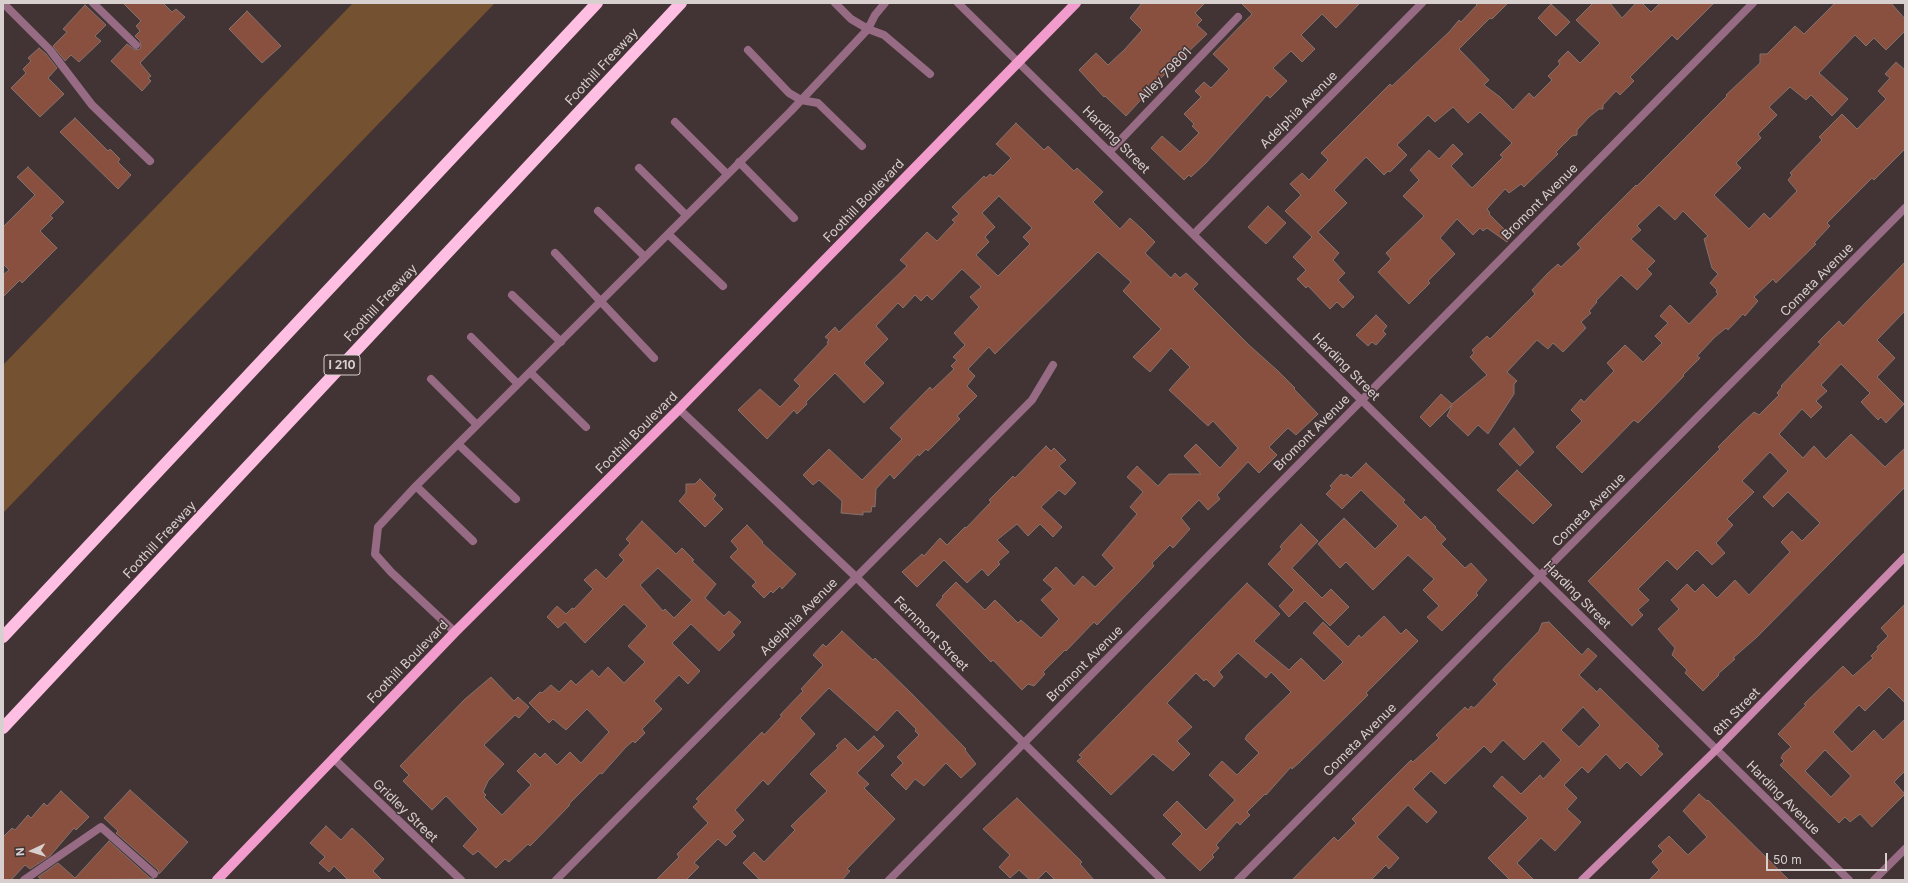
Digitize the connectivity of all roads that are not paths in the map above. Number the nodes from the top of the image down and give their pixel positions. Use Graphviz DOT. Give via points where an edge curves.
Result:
graph roads {
  1 [pos="3,3"];
  2 [pos="94,3"];
  3 [pos="597,3"];
  4 [pos="681,3"];
  5 [pos="835,3"];
  6 [pos="885,3"];
  7 [pos="958,3"];
  8 [pos="1076,3"];
  9 [pos="1422,3"];
  10 [pos="1752,3"];
  11 [pos="1238,17"];
  12 [pos="868,29"];
  13 [pos="136,45"];
  14 [pos="748,50"];
  15 [pos="1019,61"];
  16 [pos="930,74"];
  17 [pos="801,100"];
  18 [pos="675,122"];
  19 [pos="862,146"];
  20 [pos="1110,151"];
  21 [pos="150,161"];
  22 [pos="739,162"];
  23 [pos="639,168"];
  24 [pos="728,174"];
  25 [pos="1905,208"];
  26 [pos="598,211"];
  27 [pos="686,215"];
  28 [pos="794,218"];
  29 [pos="668,234"];
  30 [pos="1194,234"];
  31 [pos="555,253"];
  32 [pos="645,257"];
  33 [pos="723,286"];
  34 [pos="512,295"];
  35 [pos="600,302"];
  36 [pos="471,337"];
  37 [pos="560,342"];
  38 [pos="654,358"];
  39 [pos="1053,366"];
  40 [pos="530,372"];
  41 [pos="431,379"];
  42 [pos="518,384"];
  43 [pos="1362,400"];
  44 [pos="680,409"];
  45 [pos="477,425"];
  46 [pos="586,427"];
  47 [pos="458,444"];
  48 [pos="416,486"];
  49 [pos="516,499"];
  50 [pos="473,541"];
  51 [pos="1905,557"];
  52 [pos="1540,576"];
  53 [pos="856,577"];
  54 [pos="455,632"];
  55 [pos="3,637"];
  56 [pos="3,728"];
  57 [pos="1024,743"];
  58 [pos="1717,749"];
  59 [pos="333,758"];
  60 [pos="1905,849"];
  61 [pos="154,874"];
  62 [pos="24,880"];
  63 [pos="217,880"];
  64 [pos="460,880"];
  65 [pos="556,880"];
  66 [pos="889,880"];
  67 [pos="1162,880"];
  68 [pos="1238,880"];
  69 [pos="1582,880"];
  70 [pos="1850,880"];
  71 [pos="1874,880"];
  1 -- 21 [label="street" via="50,50 92,105"];
  2 -- 13 [label="street"];
  3 -- 55 [label="highway"];
  4 -- 56 [label="highway, Foothill Freeway / I 210"];
  5 -- 12 [label="street" via="850,19"];
  6 -- 12 [label="street"];
  7 -- 15 [label="street, Harding Street"];
  8 -- 15 [label="main road, Foothill Boulevard"];
  9 -- 30 [label="street, Adelphia Avenue"];
  10 -- 43 [label="street, Bromont Avenue"];
  11 -- 20 [label="street, Alley 79801"];
  12 -- 16 [label="street" via="884,35"];
  12 -- 17 [label="street"];
  14 -- 17 [label="street" via="789,93"];
  15 -- 20 [label="street, Harding Street"];
  15 -- 44 [label="main road, Foothill Boulevard"];
  17 -- 19 [label="street" via="818,103"];
  17 -- 22 [label="street"];
  18 -- 24 [label="street"];
  20 -- 30 [label="street, Harding Street"];
  22 -- 24 [label="street"];
  22 -- 28 [label="street"];
  23 -- 27 [label="street"];
  24 -- 27 [label="street"];
  25 -- 52 [label="street, Cometa Avenue"];
  26 -- 32 [label="street"];
  27 -- 29 [label="street"];
  29 -- 32 [label="street"];
  29 -- 33 [label="street"];
  30 -- 43 [label="street, Harding Street"];
  31 -- 35 [label="street"];
  32 -- 35 [label="street"];
  34 -- 37 [label="street"];
  35 -- 37 [label="street"];
  35 -- 38 [label="street"];
  36 -- 42 [label="street"];
  37 -- 40 [label="street"];
  39 -- 53 [label="street, Adelphia Avenue" via="1032,400"];
  40 -- 42 [label="street"];
  40 -- 46 [label="street"];
  41 -- 45 [label="street"];
  42 -- 45 [label="street"];
  43 -- 52 [label="street, Harding Street"];
  43 -- 57 [label="street, Bromont Avenue"];
  44 -- 53 [label="street, Fernmont Street"];
  44 -- 54 [label="main road, Foothill Boulevard"];
  45 -- 47 [label="street"];
  47 -- 48 [label="street"];
  47 -- 49 [label="street"];
  48 -- 50 [label="street"];
  48 -- 54 [label="street" via="378,527 375,554"];
  51 -- 58 [label="street, 8th Street"];
  52 -- 58 [label="street, Harding Street"];
  52 -- 68 [label="street, Cometa Avenue"];
  53 -- 57 [label="street, Fernmont Street"];
  53 -- 65 [label="street, Adelphia Avenue"];
  54 -- 59 [label="main road, Foothill Boulevard"];
  57 -- 66 [label="street, Bromont Avenue"];
  57 -- 67 [label="street, Fernmont Street"];
  58 -- 69 [label="street, 8th Street"];
  58 -- 70 [label="street, Harding Avenue"];
  59 -- 63 [label="main road, Foothill Boulevard"];
  59 -- 64 [label="street, Gridley Street"];
  60 -- 71 [label="street"];
  61 -- 62 [label="street" via="101,827"];
}
